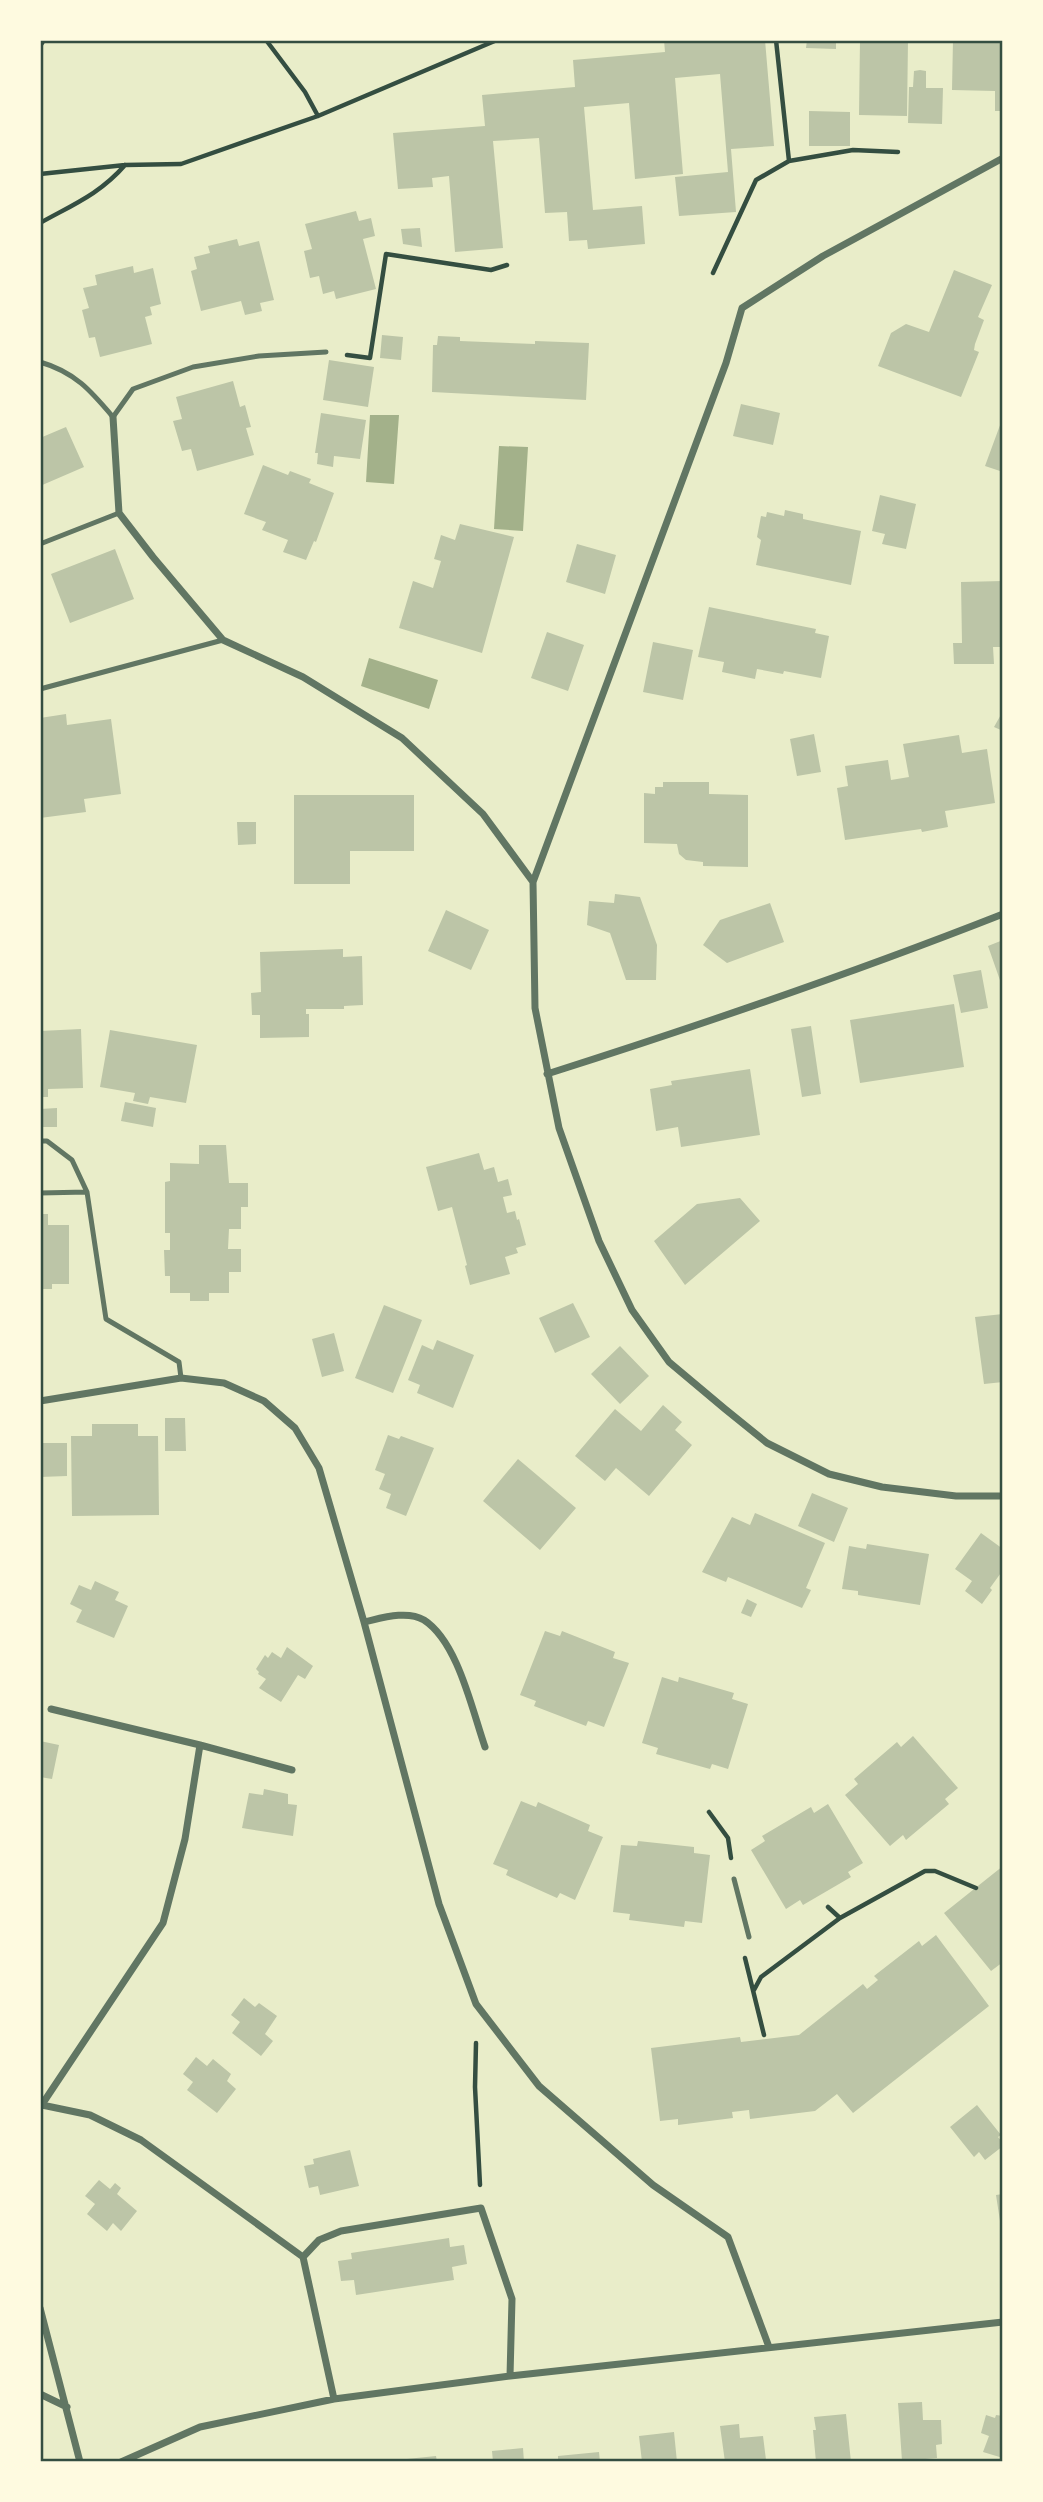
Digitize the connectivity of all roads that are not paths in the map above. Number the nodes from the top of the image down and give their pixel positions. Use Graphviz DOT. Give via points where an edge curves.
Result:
graph roads {
  1 [pos="1003,159"];
  2 [pos="326,352"];
  3 [pos="40,362"];
  4 [pos="113,417"];
  5 [pos="119,513"];
  6 [pos="40,544"];
  7 [pos="223,640"];
  8 [pos="40,689"];
  9 [pos="533,883"];
  10 [pos="1003,914"];
  11 [pos="547,1074"];
  12 [pos="40,1141"];
  13 [pos="87,1192"];
  14 [pos="40,1194"];
  15 [pos="181,1378"];
  16 [pos="40,1401"];
  17 [pos="1003,1496"];
  18 [pos="364,1622"];
  19 [pos="51,1709"];
  20 [pos="200,1745"];
  21 [pos="485,1747"];
  22 [pos="292,1770"];
  23 [pos="734,1879"];
  24 [pos="749,1937"];
  25 [pos="41,2106"];
  26 [pos="303,2257"];
  27 [pos="40,2308"];
  28 [pos="1003,2322"];
  29 [pos="769,2347"];
  30 [pos="510,2376"];
  31 [pos="40,2394"];
  32 [pos="334,2399"];
  33 [pos="67,2407"];
  34 [pos="80,2462"];
  35 [pos="121,2462"];
  1 -- 9 [label="street" via="823,256 742,308 726,363"];
  2 -- 4 [label="lane" via="258,356 193,367 133,389"];
  3 -- 4 [label="lane" via="60,368 87,386"];
  4 -- 5 [label="street"];
  5 -- 6 [label="lane"];
  5 -- 7 [label="street"];
  7 -- 8 [label="lane"];
  7 -- 9 [label="street" via="303,677 402,738 483,814"];
  9 -- 11 [label="street" via="535,1008"];
  10 -- 11 [label="street" via="816,984"];
  11 -- 17 [label="street" via="559,1128 598,1241 632,1310 669,1362 767,1443 829,1474 882,1487"];
  12 -- 13 [label="lane" via="47,1141 72,1160"];
  13 -- 14 [label="lane"];
  13 -- 15 [label="lane" via="106,1319 178,1362"];
  15 -- 16 [label="street"];
  15 -- 18 [label="street" via="224,1383 264,1401 295,1428 319,1468"];
  18 -- 21 [label="street" via="397,1615 423,1620 452,1649"];
  18 -- 29 [label="street" via="439,1904 476,2004 539,2086 653,2185 728,2237"];
  19 -- 20 [label="street"];
  20 -- 22 [label="street"];
  20 -- 25 [label="street" via="185,1839 163,1923"];
  23 -- 24 [label="lane"];
  25 -- 26 [label="street" via="90,2115 141,2140"];
  26 -- 30 [label="street" via="319,2241 341,2231 481,2208 512,2299"];
  26 -- 32 [label="street"];
  27 -- 33 [label="street"];
  28 -- 29 [label="street"];
  29 -- 30 [label="street"];
  30 -- 32 [label="street"];
  31 -- 33 [label="street"];
  32 -- 35 [label="street" via="200,2427"];
  33 -- 34 [label="street"];
}
